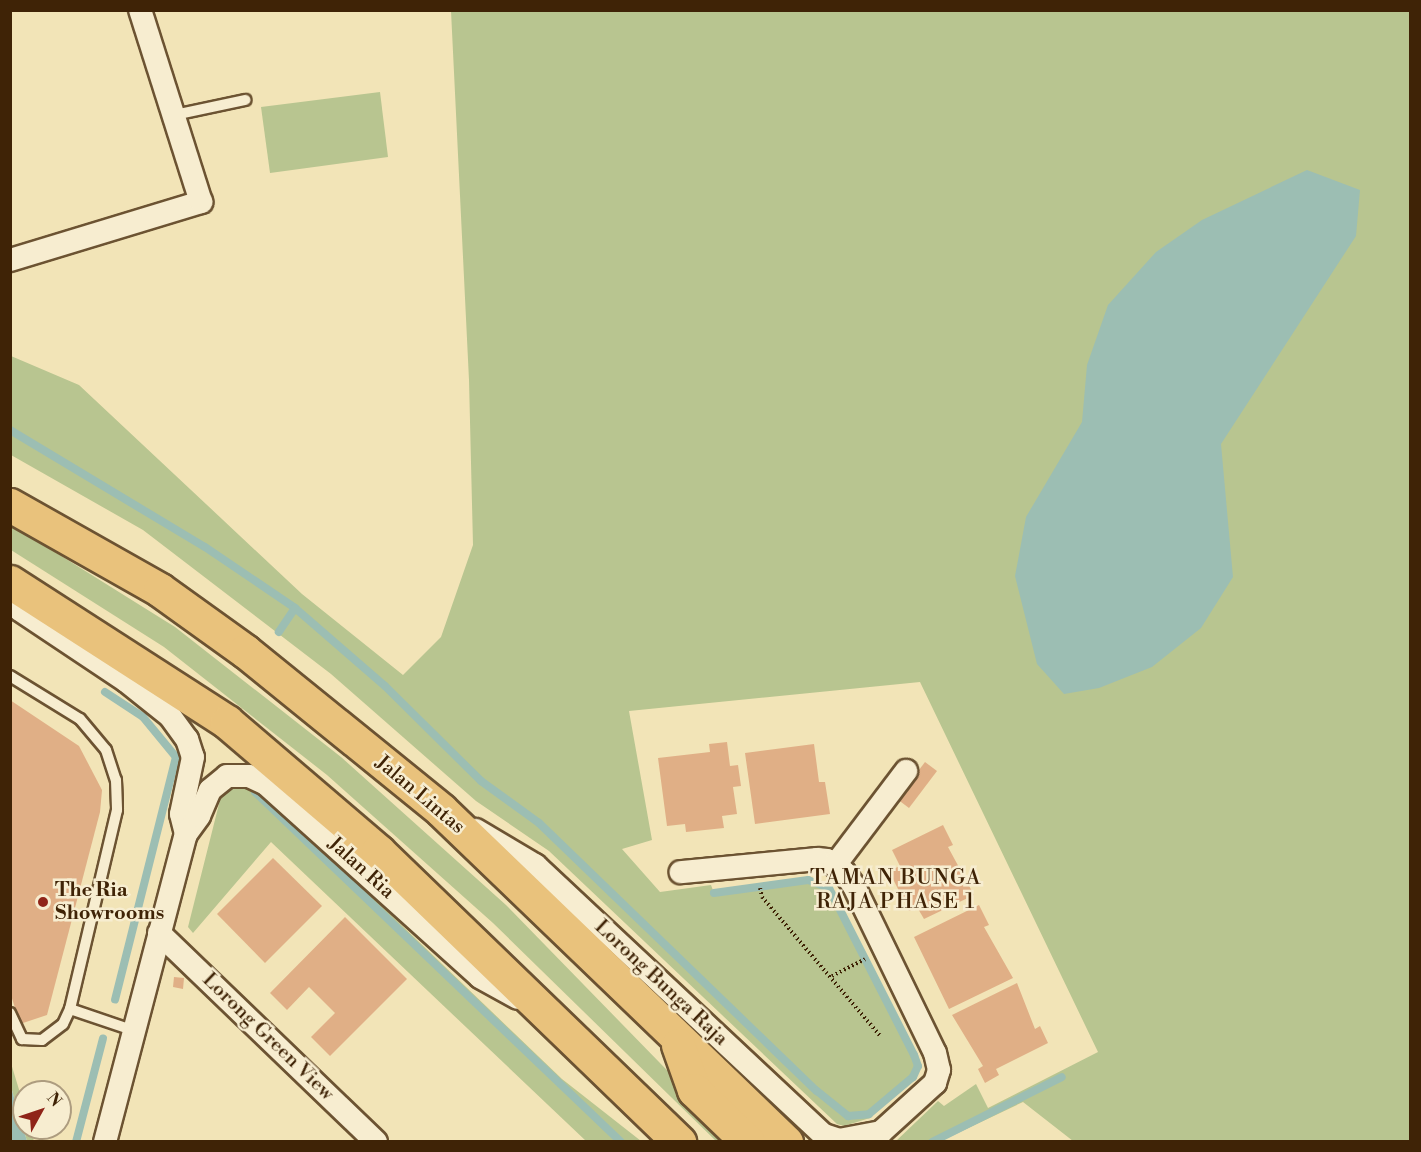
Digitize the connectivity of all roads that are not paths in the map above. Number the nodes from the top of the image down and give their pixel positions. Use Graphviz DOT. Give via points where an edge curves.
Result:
graph roads {
  1 [pos="140,10"];
  2 [pos="245,100"];
  3 [pos="174,115"];
  4 [pos="10,260"];
  5 [pos="10,504"];
  6 [pos="10,582"];
  7 [pos="10,597"];
  8 [pos="10,676"];
  9 [pos="906,771"];
  10 [pos="441,810"];
  11 [pos="186,834"];
  12 [pos="835,865"];
  13 [pos="681,872"];
  14 [pos="159,933"];
  15 [pos="70,1009"];
  16 [pos="10,1013"];
  17 [pos="549,1016"];
  18 [pos="135,1031"];
  19 [pos="675,1038"];
  20 [pos="880,1137"];
  21 [pos="105,1142"];
  22 [pos="376,1142"];
  23 [pos="679,1142"];
  24 [pos="748,1142"];
  25 [pos="786,1142"];
  1 -- 3 [label="street"];
  2 -- 3 [label="lane"];
  3 -- 4 [label="street" via="201,202"];
  5 -- 10 [label="highway, Jalan Lintas" via="160,590 245,651"];
  6 -- 17 [label="highway" via="227,722 378,851"];
  7 -- 11 [label="street, Jalan Ria" via="20,610 170,716 187,739 193,757 182,814"];
  8 -- 15 [label="lane" via="80,719 106,750 116,780 117,810"];
  9 -- 12 [label="street"];
  10 -- 19 [label="highway, Jalan Lintas"];
  10 -- 20 [label="street, Lorong Bunga Raja" via="535,866 824,1135 839,1140"];
  11 -- 14 [label="street, Jalan Ria"];
  11 -- 17 [label="street, Jalan Ria" via="200,816 210,790 227,776 249,776 266,784 480,977"];
  12 -- 13 [label="street" via="817,859"];
  12 -- 20 [label="street, Lorong Bunga Raja" via="854,885 926,1032 939,1070 928,1090"];
  14 -- 18 [label="street, Jalan Ria"];
  14 -- 22 [label="street, Lorong Green View"];
  15 -- 16 [label="lane" via="63,1024 42,1040 22,1039"];
  15 -- 18 [label="lane"];
  17 -- 23 [label="highway"];
  18 -- 21 [label="street, Jalan Ria"];
  19 -- 24 [label="highway" via="694,1090"];
  19 -- 25 [label="highway, Jalan Lintas"];
}
